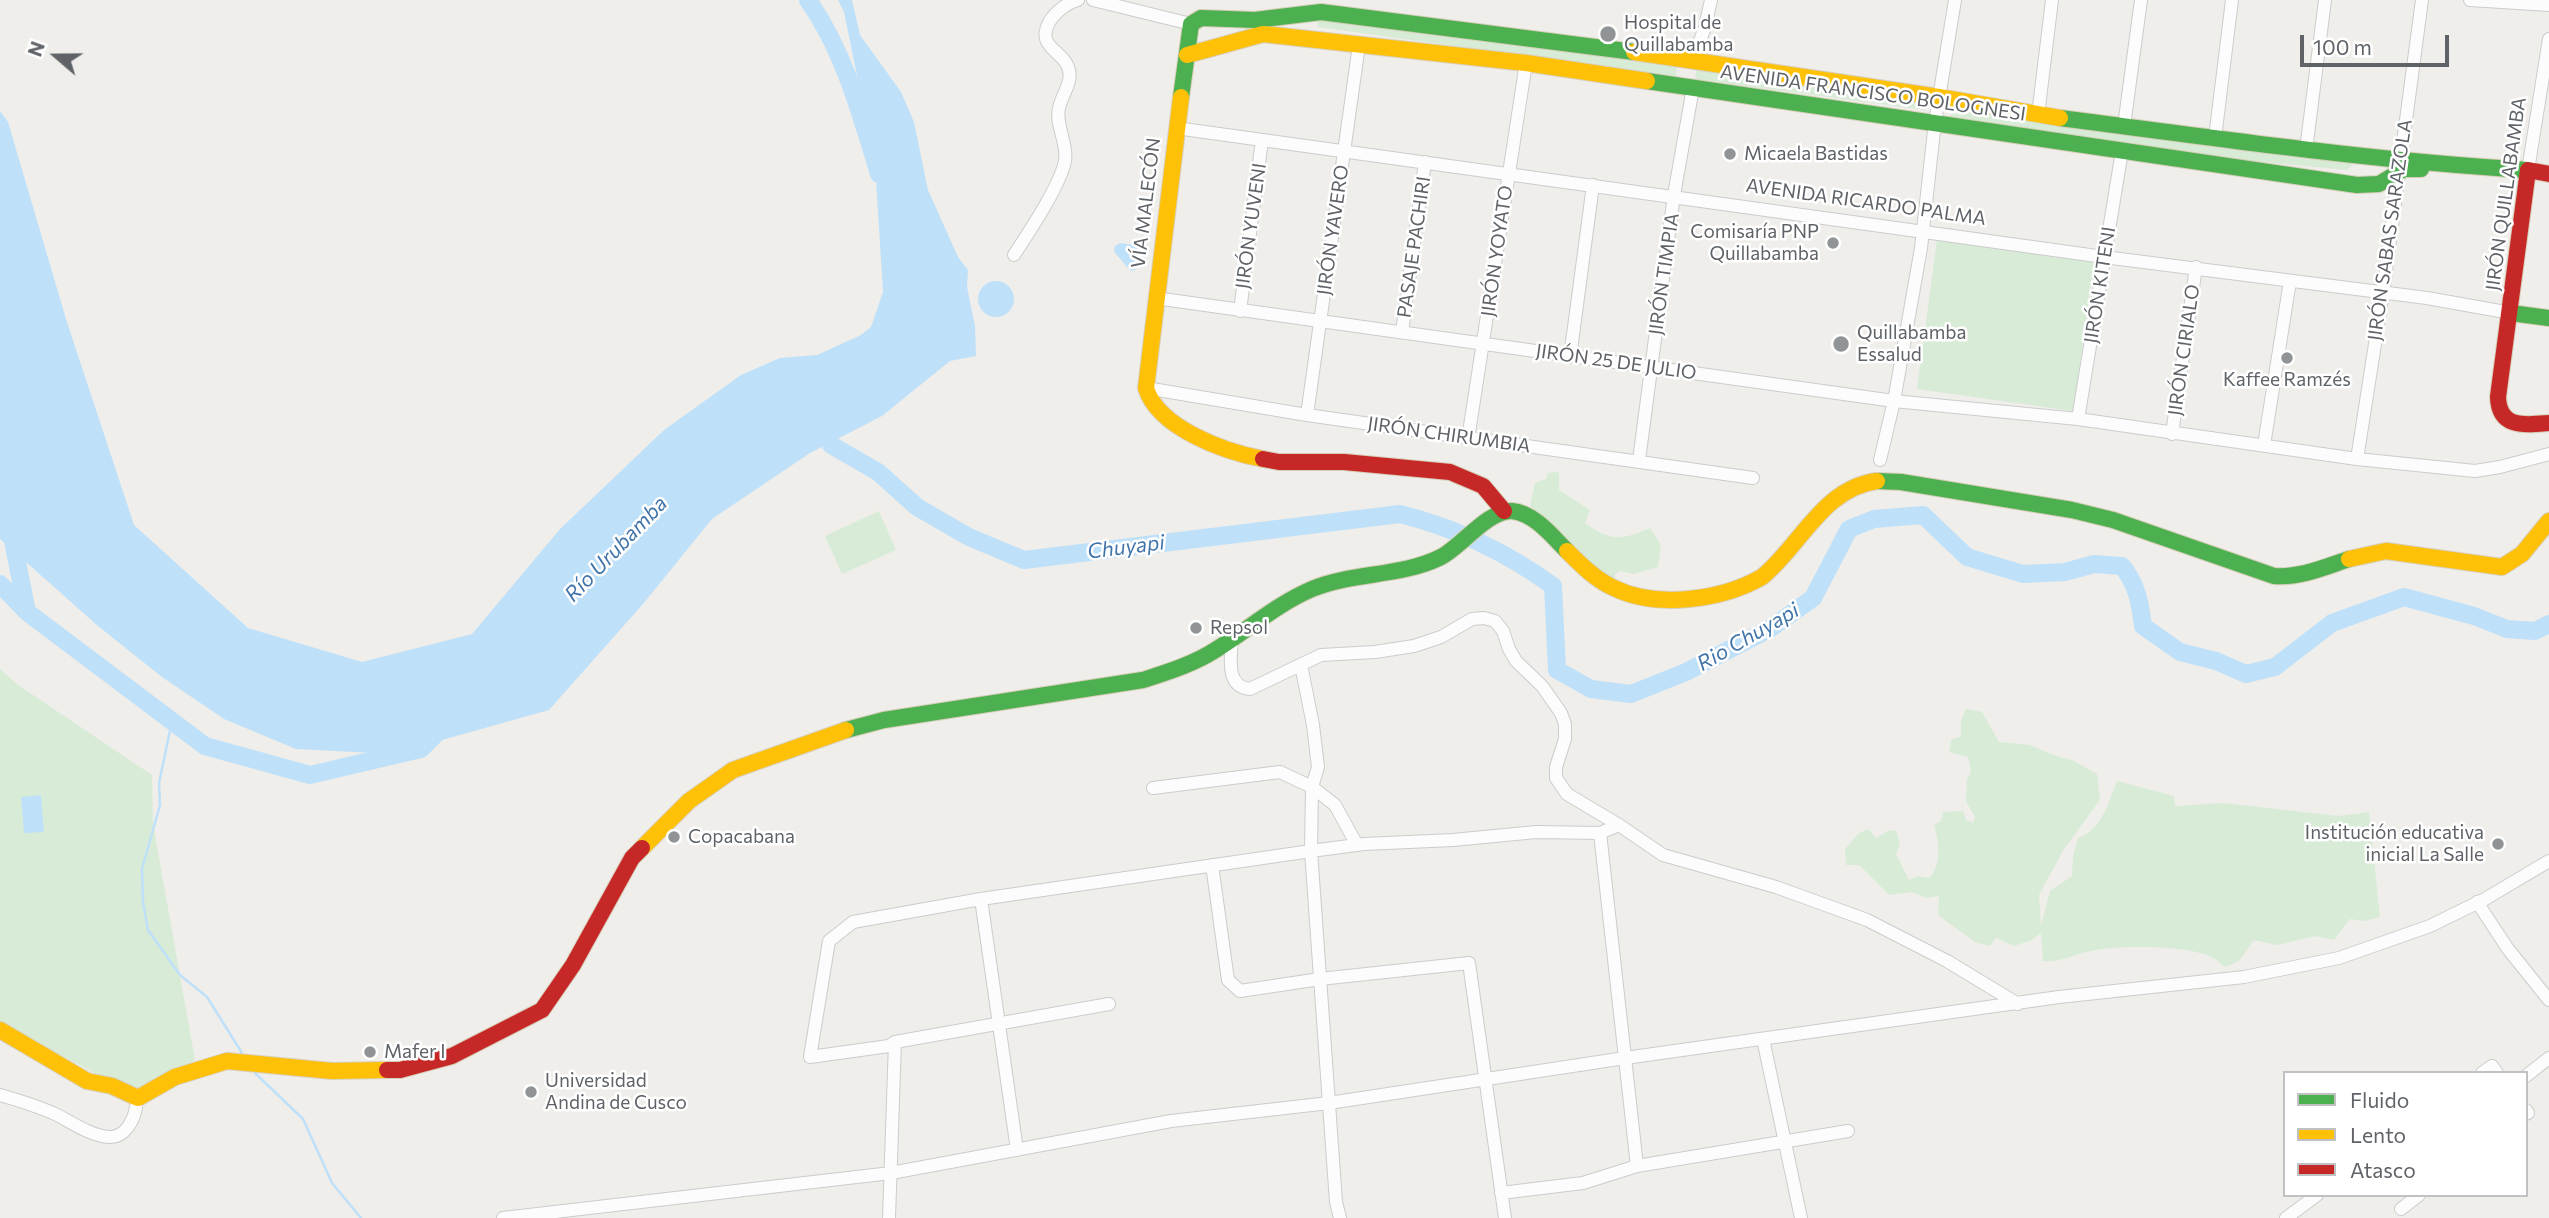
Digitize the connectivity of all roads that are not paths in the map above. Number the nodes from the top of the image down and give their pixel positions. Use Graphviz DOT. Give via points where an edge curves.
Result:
graph roads {
  1 [pos="1078,0"];
  2 [pos="1093,0"];
  3 [pos="1711,0"];
  4 [pos="1955,0"];
  5 [pos="2052,0"];
  6 [pos="2141,0"];
  7 [pos="2232,0"];
  8 [pos="2325,0"];
  9 [pos="2422,0"];
  10 [pos="2470,0"];
  11 [pos="2549,5"];
  12 [pos="1313,12"];
  13 [pos="1192,24"];
  14 [pos="2549,39"];
  15 [pos="1313,40"];
  16 [pos="1359,46"];
  17 [pos="1187,55"];
  18 [pos="1693,60"];
  19 [pos="1526,62"];
  20 [pos="1693,88"];
  21 [pos="1939,97"];
  22 [pos="2038,116"];
  23 [pos="1936,122"];
  24 [pos="2124,126"];
  25 [pos="1176,128"];
  26 [pos="2215,138"];
  27 [pos="1262,140"];
  28 [pos="2306,150"];
  29 [pos="1345,151"];
  30 [pos="2122,151"];
  31 [pos="1425,162"];
  32 [pos="2399,165"];
  33 [pos="1508,173"];
  34 [pos="2549,174"];
  35 [pos="2527,176"];
  36 [pos="1593,185"];
  37 [pos="2549,187"];
  38 [pos="1674,195"];
  39 [pos="1923,232"];
  40 [pos="1014,254"];
  41 [pos="2104,257"];
  42 [pos="2196,267"];
  43 [pos="2290,281"];
  44 [pos="2383,293"];
  45 [pos="1155,298"];
  46 [pos="1240,312"];
  47 [pos="2511,313"];
  48 [pos="2549,318"];
  49 [pos="1321,321"];
  50 [pos="1402,332"];
  51 [pos="1485,343"];
  52 [pos="1570,357"];
  53 [pos="1651,368"];
  54 [pos="1146,388"];
  55 [pos="1894,401"];
  56 [pos="1307,415"];
  57 [pos="2078,419"];
  58 [pos="2549,423"];
  59 [pos="2172,434"];
  60 [pos="1468,439"];
  61 [pos="2264,445"];
  62 [pos="2549,454"];
  63 [pos="2357,459"];
  64 [pos="1639,460"];
  65 [pos="1880,460"];
  66 [pos="1753,478"];
  67 [pos="1504,511"];
  68 [pos="2549,522"];
  69 [pos="1232,639"];
  70 [pos="1301,665"];
  71 [pos="1312,787"];
  72 [pos="1153,788"];
  73 [pos="1619,825"];
  74 [pos="1600,833"];
  75 [pos="1357,845"];
  76 [pos="1311,851"];
  77 [pos="2549,861"];
  78 [pos="1212,865"];
  79 [pos="981,899"];
  80 [pos="2477,902"];
  81 [pos="1320,979"];
  82 [pos="2549,1000"];
  83 [pos="1109,1004"];
  84 [pos="2018,1004"];
  85 [pos="999,1025"];
  86 [pos="0,1030"];
  87 [pos="1763,1039"];
  88 [pos="895,1042"];
  89 [pos="1625,1058"];
  90 [pos="2549,1058"];
  91 [pos="2528,1074"];
  92 [pos="1485,1079"];
  93 [pos="0,1095"];
  94 [pos="136,1102"];
  95 [pos="1329,1103"];
  96 [pos="1848,1130"];
  97 [pos="1785,1140"];
  98 [pos="1017,1150"];
  99 [pos="1637,1166"];
  100 [pos="891,1173"];
  101 [pos="1501,1193"];
  102 [pos="2314,1197"];
  103 [pos="2416,1197"];
  104 [pos="2401,1209"];
  105 [pos="503,1218"];
  106 [pos="889,1218"];
  107 [pos="1339,1218"];
  108 [pos="1505,1218"];
  109 [pos="1801,1218"];
  110 [pos="2286,1218"];
  1 -- 40 [label="street" via="1064,6 1046,27 1046,41 1068,67 1059,108 1065,160 1050,196"];
  2 -- 13 [label="street"];
  3 -- 18 [label="street"];
  4 -- 21 [label="street"];
  5 -- 22 [label="street"];
  6 -- 24 [label="street"];
  7 -- 26 [label="street"];
  8 -- 28 [label="street"];
  9 -- 32 [label="street, JIRÓN SABAS SARAZOLA"];
  10 -- 11 [label="street"];
  12 -- 13 [label="main road, AVENIDA FRANCISCO BOLOGNESI" via="1255,20 1201,18"];
  12 -- 15 [label="main road"];
  12 -- 18 [label="main road, AVENIDA FRANCISCO BOLOGNESI"];
  13 -- 17 [label="main road, VÍA MALECÓN"];
  14 -- 35 [label="street, JIRÓN QUILLABAMBA"];
  15 -- 16 [label="main road, AVENIDA FRANCISCO BOLOGNESI"];
  15 -- 17 [label="main road, AVENIDA FRANCISCO BOLOGNESI" via="1249,35"];
  16 -- 19 [label="main road, AVENIDA FRANCISCO BOLOGNESI"];
  16 -- 29 [label="street, JIRÓN YAVERO"];
  17 -- 25 [label="main road, VÍA MALECÓN"];
  18 -- 21 [label="main road, AVENIDA FRANCISCO BOLOGNESI"];
  19 -- 20 [label="main road, AVENIDA FRANCISCO BOLOGNESI"];
  19 -- 33 [label="street, JIRÓN YOYATO"];
  20 -- 23 [label="main road, AVENIDA FRANCISCO BOLOGNESI"];
  20 -- 38 [label="street, JIRÓN TIMPIA"];
  21 -- 22 [label="main road, AVENIDA FRANCISCO BOLOGNESI"];
  21 -- 23 [label="street"];
  22 -- 24 [label="main road, AVENIDA FRANCISCO BOLOGNESI"];
  23 -- 30 [label="main road, AVENIDA FRANCISCO BOLOGNESI"];
  23 -- 39 [label="street"];
  24 -- 26 [label="main road, AVENIDA FRANCISCO BOLOGNESI"];
  25 -- 27 [label="street, AVENIDA RICARDO PALMA"];
  25 -- 45 [label="main road, VÍA MALECÓN"];
  26 -- 28 [label="main road, AVENIDA FRANCISCO BOLOGNESI"];
  27 -- 29 [label="street, AVENIDA RICARDO PALMA"];
  27 -- 46 [label="street, JIRÓN YUVENI"];
  28 -- 32 [label="main road, AVENIDA FRANCISCO BOLOGNESI"];
  29 -- 31 [label="street, AVENIDA RICARDO PALMA"];
  29 -- 49 [label="street, JIRÓN YAVERO"];
  30 -- 32 [label="main road, AVENIDA FRANCISCO BOLOGNESI" via="2357,185 2384,183"];
  30 -- 41 [label="street, JIRÓN KITENI"];
  31 -- 33 [label="street, AVENIDA RICARDO PALMA"];
  31 -- 50 [label="street, PASAJE PACHIRI"];
  32 -- 35 [label="main road, AVENIDA FRANCISCO BOLOGNESI" via="2460,166"];
  32 -- 44 [label="street, JIRÓN SABAS SARAZOLA"];
  33 -- 36 [label="street, AVENIDA RICARDO PALMA"];
  33 -- 51 [label="street, JIRÓN YOYATO"];
  34 -- 35 [label="main road, AVENIDA FRANCISCO BOLOGNESI"];
  35 -- 37 [label="main road, AVENIDA FRANCISCO BOLOGNESI"];
  35 -- 47 [label="main road, JIRÓN QUILLABAMBA"];
  36 -- 38 [label="street, AVENIDA RICARDO PALMA"];
  36 -- 52 [label="street"];
  38 -- 39 [label="street, AVENIDA RICARDO PALMA"];
  38 -- 53 [label="street, JIRÓN TIMPIA"];
  39 -- 41 [label="street, AVENIDA RICARDO PALMA"];
  39 -- 55 [label="street"];
  41 -- 42 [label="street, AVENIDA RICARDO PALMA"];
  41 -- 57 [label="street, JIRÓN KITENI"];
  42 -- 43 [label="street, AVENIDA RICARDO PALMA"];
  42 -- 59 [label="street, JIRÓN CIRIALO"];
  43 -- 44 [label="street, AVENIDA RICARDO PALMA"];
  43 -- 61 [label="street"];
  44 -- 47 [label="street, AVENIDA RICARDO PALMA"];
  44 -- 63 [label="street, JIRÓN SABAS SARAZOLA"];
  45 -- 46 [label="street, JIRÓN 25 DE JULIO"];
  45 -- 54 [label="main road, VÍA MALECÓN"];
  46 -- 49 [label="street, JIRÓN 25 DE JULIO"];
  47 -- 48 [label="main road, AVENIDA RICARDO PALMA"];
  47 -- 58 [label="main road, JIRÓN QUILLABAMBA" via="2499,407 2503,417 2515,423"];
  49 -- 50 [label="street, JIRÓN 25 DE JULIO"];
  49 -- 56 [label="street, JIRÓN YAVERO"];
  50 -- 51 [label="street, JIRÓN 25 DE JULIO"];
  51 -- 52 [label="street, JIRÓN 25 DE JULIO"];
  51 -- 60 [label="street, JIRÓN YOYATO"];
  52 -- 53 [label="street, JIRÓN 25 DE JULIO"];
  53 -- 55 [label="street, JIRÓN 25 DE JULIO"];
  53 -- 64 [label="street, JIRÓN TIMPIA"];
  54 -- 56 [label="street, JIRÓN CHIRUMBIA"];
  54 -- 67 [label="main road" via="1157,410 1217,445 1279,462 1344,462 1450,472 1483,486"];
  55 -- 57 [label="street, JIRÓN 25 DE JULIO"];
  55 -- 65 [label="street"];
  56 -- 60 [label="street, JIRÓN CHIRUMBIA"];
  57 -- 59 [label="street, JIRÓN 25 DE JULIO"];
  59 -- 61 [label="street, JIRÓN 25 DE JULIO"];
  60 -- 64 [label="street, JIRÓN CHIRUMBIA"];
  61 -- 63 [label="street, JIRÓN 25 DE JULIO"];
  62 -- 63 [label="street, JIRÓN 25 DE JULIO" via="2475,471"];
  64 -- 66 [label="street, JIRÓN CHIRUMBIA"];
  67 -- 68 [label="main road" via="1521,513 1544,529 1603,583 1623,593 1670,597 1751,584 1772,568 1838,496 1851,486 1875,481 2082,513 2137,527 2254,571 2286,577 2386,551 2502,567 2519,557"];
  67 -- 69 [label="main road" via="1452,551 1420,565 1317,587 1282,604"];
  69 -- 70 [label="street" via="1231,673 1242,688 1259,686"];
  69 -- 94 [label="main road" via="1175,671 1143,680 884,720 832,733 733,770 689,801 632,858 573,965 542,1010 452,1056 400,1069 332,1071 228,1061 175,1077"];
  70 -- 71 [label="street" via="1318,767"];
  70 -- 73 [label="street" via="1321,655 1414,646 1472,619 1495,621 1516,661 1561,713 1565,739 1556,768 1560,786"];
  71 -- 72 [label="street" via="1280,772"];
  71 -- 75 [label="street" via="1335,805"];
  71 -- 76 [label="street"];
  73 -- 74 [label="street"];
  73 -- 84 [label="street" via="1663,855 1776,887 1867,920"];
  74 -- 75 [label="street" via="1536,832"];
  74 -- 89 [label="street"];
  75 -- 76 [label="street"];
  76 -- 78 [label="street"];
  76 -- 81 [label="street"];
  77 -- 80 [label="street"];
  78 -- 79 [label="street"];
  78 -- 81 [label="street" via="1228,980 1240,991"];
  79 -- 85 [label="street"];
  79 -- 88 [label="street" via="853,922 830,941 810,1057"];
  80 -- 82 [label="street"];
  80 -- 84 [label="street" via="2430,926 2339,958 2244,977"];
  81 -- 92 [label="street" via="1469,963"];
  81 -- 95 [label="street"];
  83 -- 85 [label="street"];
  84 -- 87 [label="street"];
  85 -- 88 [label="street"];
  85 -- 98 [label="street"];
  86 -- 94 [label="main road" via="87,1081 112,1086"];
  87 -- 89 [label="street"];
  87 -- 97 [label="street"];
  88 -- 100 [label="street"];
  89 -- 92 [label="street"];
  89 -- 99 [label="street"];
  90 -- 91 [label="street"];
  92 -- 95 [label="street"];
  92 -- 101 [label="street"];
  93 -- 94 [label="street" via="112,1138 132,1120"];
  95 -- 98 [label="street" via="1171,1121"];
  95 -- 107 [label="street"];
  96 -- 97 [label="street"];
  97 -- 99 [label="street"];
  97 -- 109 [label="street"];
  98 -- 100 [label="street"];
  99 -- 101 [label="street" via="1583,1183"];
  100 -- 105 [label="street"];
  100 -- 106 [label="street"];
  101 -- 108 [label="street"];
  102 -- 110 [label="street"];
  103 -- 104 [label="street"];
}
